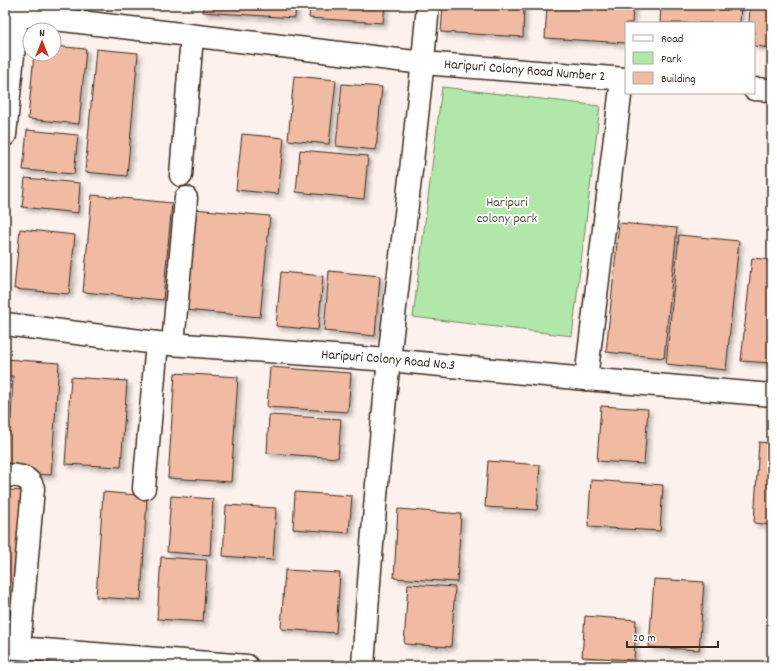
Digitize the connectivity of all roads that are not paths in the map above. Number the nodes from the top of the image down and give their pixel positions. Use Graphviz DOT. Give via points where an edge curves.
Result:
graph roads {
  1 [pos="428,5"];
  2 [pos="11,14"];
  3 [pos="192,36"];
  4 [pos="423,63"];
  5 [pos="624,79"];
  6 [pos="755,89"];
  7 [pos="772,90"];
  8 [pos="5,135"];
  9 [pos="181,175"];
  10 [pos="186,198"];
  11 [pos="5,324"];
  12 [pos="165,343"];
  13 [pos="389,360"];
  14 [pos="586,379"];
  15 [pos="772,395"];
  16 [pos="5,475"];
  17 [pos="144,488"];
  18 [pos="12,648"];
  19 [pos="247,666"];
  20 [pos="363,666"];
  1 -- 4 [label="street"];
  2 -- 3 [label="street, Haripuri Colony Road Number 2"];
  2 -- 8 [label="street"];
  3 -- 4 [label="street, Haripuri Colony Road Number 2"];
  3 -- 9 [label="street"];
  4 -- 5 [label="street, Haripuri Colony Road Number 2"];
  4 -- 13 [label="street"];
  5 -- 14 [label="street"];
  6 -- 7 [label="street"];
  10 -- 12 [label="street"];
  11 -- 12 [label="street, Haripuri Colony Road No.3"];
  12 -- 13 [label="street, Haripuri Colony Road No.3"];
  12 -- 17 [label="street"];
  13 -- 14 [label="street, Haripuri Colony Road No.3"];
  13 -- 20 [label="street" via="376,479"];
  14 -- 15 [label="street, Haripuri Colony Road No.3"];
  16 -- 18 [label="street" via="25,478 30,481 33,488"];
  18 -- 19 [label="street"];
}
